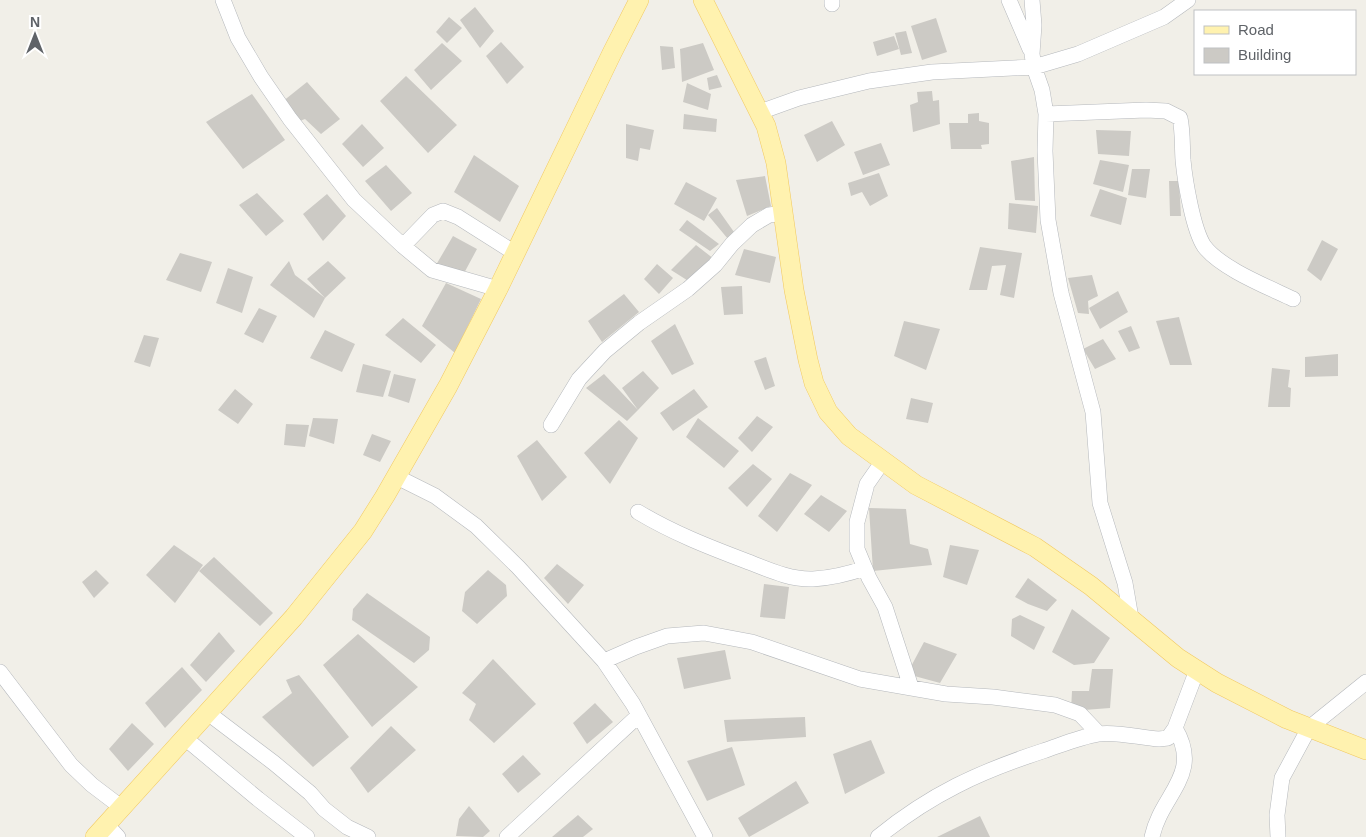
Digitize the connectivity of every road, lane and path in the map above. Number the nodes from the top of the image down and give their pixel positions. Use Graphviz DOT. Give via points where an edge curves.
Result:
graph roads {
  1 [pos="223,0"];
  2 [pos="639,0"];
  3 [pos="703,0"];
  4 [pos="1009,0"];
  5 [pos="1032,0"];
  6 [pos="1188,0"];
  7 [pos="1033,61"];
  8 [pos="760,112"];
  9 [pos="1046,114"];
  10 [pos="784,213"];
  11 [pos="403,246"];
  12 [pos="515,253"];
  13 [pos="498,289"];
  14 [pos="1293,299"];
  15 [pos="551,425"];
  16 [pos="883,461"];
  17 [pos="397,477"];
  18 [pos="638,512"];
  19 [pos="865,568"];
  20 [pos="1131,618"];
  21 [pos="604,661"];
  22 [pos="1197,670"];
  23 [pos="0,672"];
  24 [pos="1366,682"];
  25 [pos="911,686"];
  26 [pos="208,713"];
  27 [pos="639,715"];
  28 [pos="1175,728"];
  29 [pos="1309,728"];
  30 [pos="1100,734"];
  31 [pos="185,738"];
  32 [pos="1366,750"];
  33 [pos="121,807"];
  34 [pos="106,832"];
  35 [pos="307,837"];
  36 [pos="368,837"];
  37 [pos="507,837"];
  38 [pos="705,837"];
  39 [pos="878,837"];
  40 [pos="1152,837"];
  41 [pos="1278,837"];
  1 -- 11 [label="street" via="238,38 290,119 354,200"];
  2 -- 12 [label="main road"];
  3 -- 8 [label="main road"];
  4 -- 7 [label="street"];
  5 -- 7 [label="street"];
  6 -- 7 [label="street" via="1164,17 1078,54"];
  7 -- 8 [label="street" via="869,81 807,96"];
  7 -- 9 [label="street"];
  8 -- 10 [label="main road" via="776,163"];
  9 -- 14 [label="street" via="1146,110 1166,111 1180,118 1187,186 1195,224 1204,246 1223,264"];
  9 -- 20 [label="street" via="1048,220 1061,293 1093,412 1100,503 1125,583"];
  10 -- 15 [label="street" via="769,215 752,225 715,266 688,289 604,351 579,379"];
  10 -- 16 [label="main road" via="794,290 814,383 828,412 849,436"];
  11 -- 12 [label="street" via="433,214 443,211"];
  11 -- 13 [label="street" via="432,270"];
  12 -- 13 [label="main road"];
  13 -- 17 [label="main road"];
  16 -- 19 [label="street" via="867,484 857,522 857,549"];
  16 -- 20 [label="main road" via="916,485 1035,548"];
  17 -- 21 [label="street" via="435,496 476,526"];
  17 -- 26 [label="main road" via="363,531 294,617"];
  18 -- 19 [label="street" via="686,538 795,578 812,579"];
  19 -- 25 [label="street" via="885,607"];
  20 -- 22 [label="main road"];
  21 -- 25 [label="street" via="667,636 704,633 752,642 860,679"];
  21 -- 27 [label="street"];
  22 -- 28 [label="street"];
  22 -- 29 [label="main road" via="1216,683"];
  23 -- 33 [label="street" via="71,765"];
  24 -- 29 [label="street"];
  25 -- 30 [label="street" via="946,694 1055,705 1080,714"];
  26 -- 31 [label="main road"];
  26 -- 36 [label="street" via="310,792 324,809 347,827"];
  27 -- 37 [label="street"];
  27 -- 38 [label="street"];
  28 -- 30 [label="street" via="1168,738 1159,739"];
  28 -- 40 [label="street" via="1186,756 1182,778 1158,818"];
  29 -- 32 [label="main road"];
  29 -- 41 [label="street" via="1282,778"];
  30 -- 39 [label="street" via="977,775 904,816"];
  31 -- 33 [label="main road"];
  31 -- 35 [label="street"];
  33 -- 34 [label="main road"];
}
